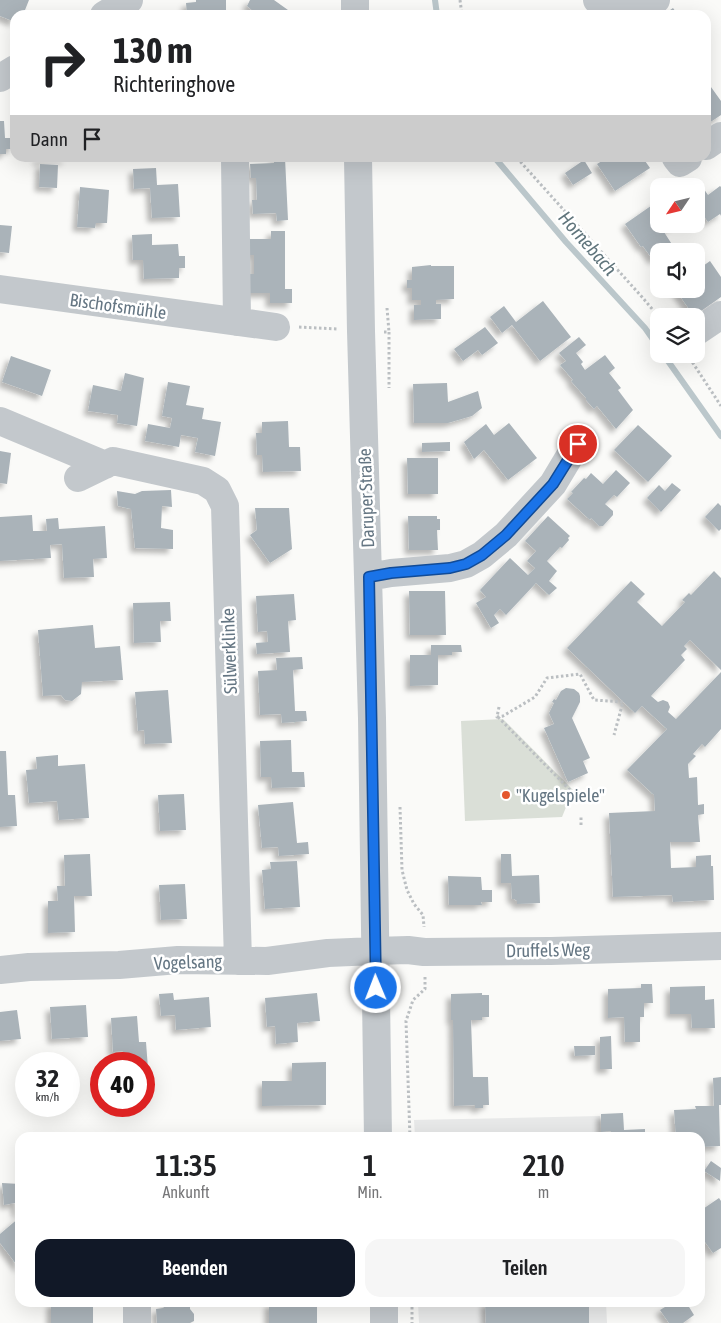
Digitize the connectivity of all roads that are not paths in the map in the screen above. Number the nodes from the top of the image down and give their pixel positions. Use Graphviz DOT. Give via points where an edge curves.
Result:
graph roads {
  1 [pos="129,0"];
  2 [pos="597,0"];
  3 [pos="656,0"];
  4 [pos="112,10"];
  5 [pos="234,162"];
  6 [pos="358,162"];
  7 [pos="0,289"];
  8 [pos="721,315"];
  9 [pos="237,322"];
  10 [pos="705,326"];
  11 [pos="276,327"];
  12 [pos="0,421"];
  13 [pos="578,444"];
  14 [pos="105,465"];
  15 [pos="78,478"];
  16 [pos="369,577"];
  17 [pos="721,946"];
  18 [pos="375,950"];
  19 [pos="238,960"];
  20 [pos="0,970"];
  21 [pos="378,1132"];
  22 [pos="137,1307"];
  23 [pos="384,1307"];
  24 [pos="137,1323"];
  25 [pos="384,1323"];
  1 -- 4 [label="street"];
  2 -- 3 [label="street" via="619,9 632,10"];
  5 -- 9 [label="street"];
  6 -- 16 [label="street, Daruper Straße"];
  7 -- 9 [label="street, Bischofsmühle"];
  8 -- 10 [label="street"];
  9 -- 11 [label="street, Bischofsmühle"];
  12 -- 14 [label="street"];
  13 -- 16 [label="street" via="553,484 506,535 482,555 450,568"];
  14 -- 15 [label="street, Sülwerklinke"];
  14 -- 19 [label="street, Sülwerklinke" via="113,461 203,481 217,490 225,506"];
  16 -- 18 [label="street, Daruper Straße"];
  17 -- 18 [label="street, Druffels Weg" via="551,951"];
  18 -- 19 [label="street, Vogelsang" via="267,961"];
  18 -- 21 [label="street, Daruper Straße"];
  19 -- 20 [label="street, Vogelsang" via="178,960"];
  22 -- 24 [label="street"];
  23 -- 25 [label="street"];
}
